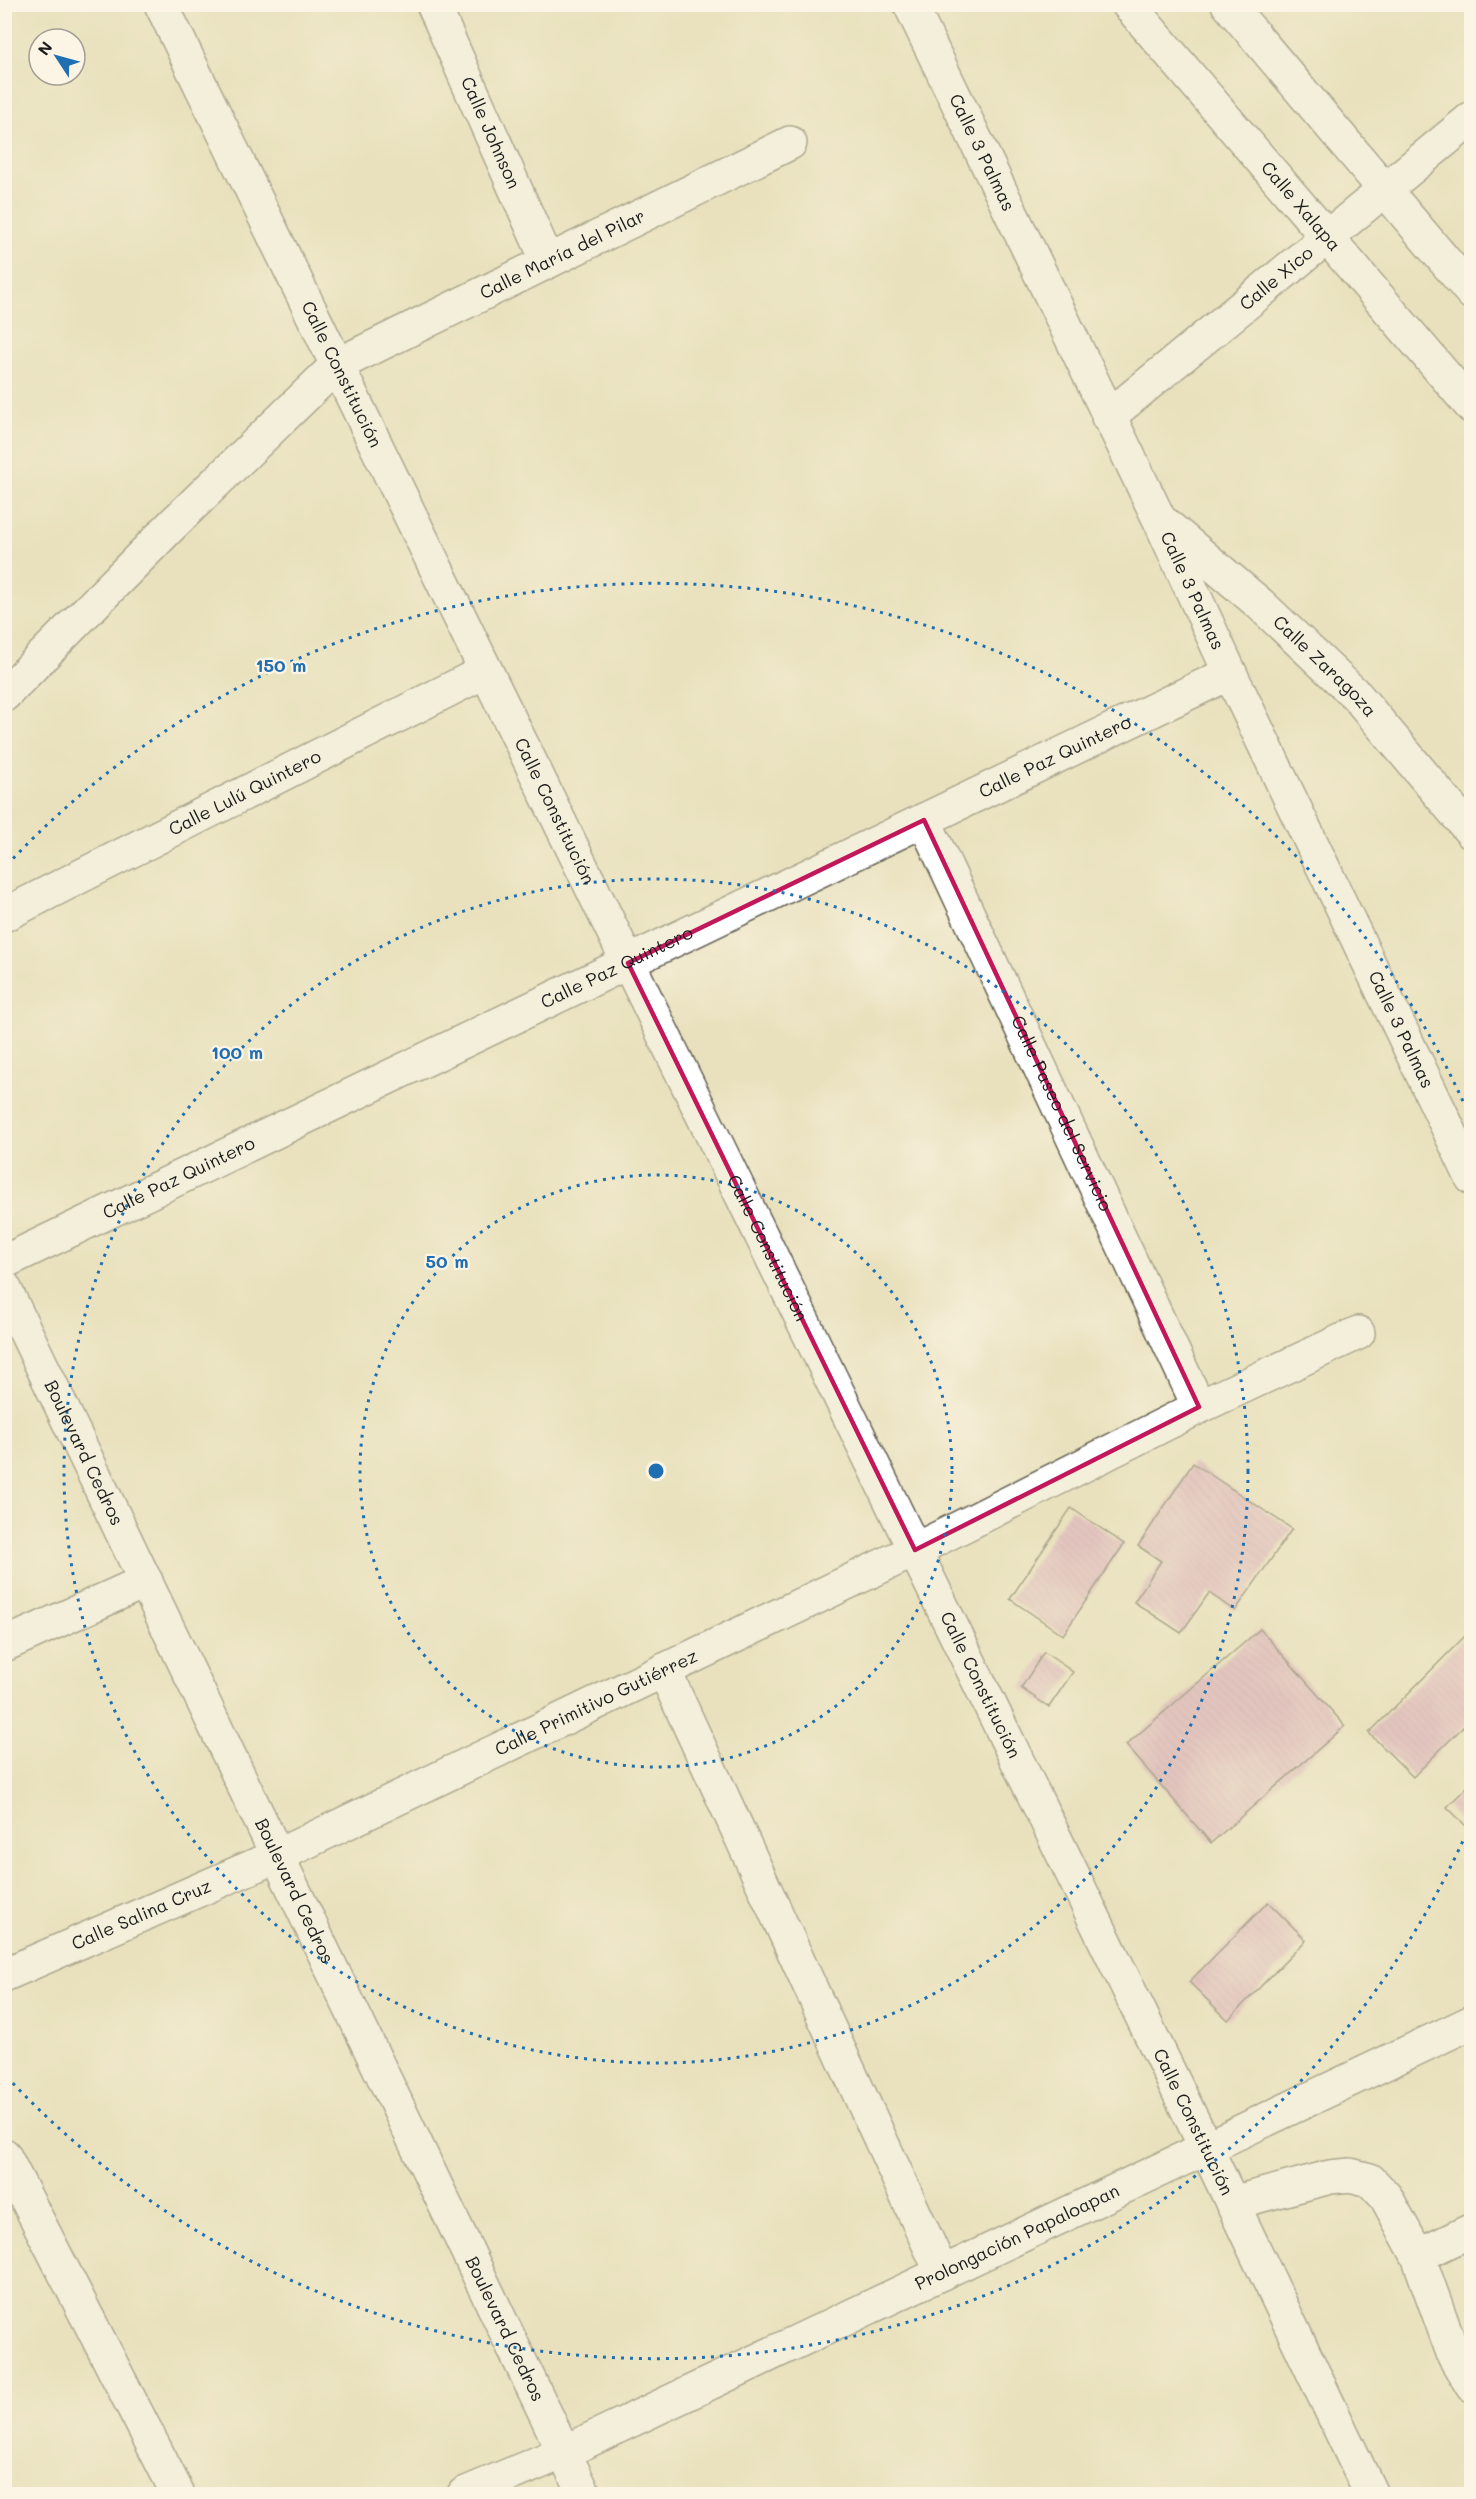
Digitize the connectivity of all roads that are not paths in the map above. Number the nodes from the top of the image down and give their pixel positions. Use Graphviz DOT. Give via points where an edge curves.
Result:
graph roads {
  1 [pos="161,4"];
  2 [pos="433,4"];
  3 [pos="910,4"];
  4 [pos="1128,4"];
  5 [pos="1228,4"];
  6 [pos="1472,117"];
  7 [pos="789,143"];
  8 [pos="1384,190"];
  9 [pos="1328,236"];
  10 [pos="548,260"];
  11 [pos="1472,293"];
  12 [pos="337,364"];
  13 [pos="1472,407"];
  14 [pos="1108,417"];
  15 [pos="1160,521"];
  16 [pos="486,671"];
  17 [pos="1230,673"];
  18 [pos="4,695"];
  19 [pos="924,820"];
  20 [pos="1472,832"];
  21 [pos="4,915"];
  22 [pos="628,963"];
  23 [pos="1472,1178"];
  24 [pos="4,1262"];
  25 [pos="4,1287"];
  26 [pos="1358,1333"];
  27 [pos="1199,1407"];
  28 [pos="915,1550"];
  29 [pos="146,1581"];
  30 [pos="4,1645"];
  31 [pos="664,1670"];
  32 [pos="279,1855"];
  33 [pos="4,1975"];
  34 [pos="1472,2022"];
  35 [pos="1207,2150"];
  36 [pos="4,2155"];
  37 [pos="1232,2203"];
  38 [pos="1472,2230"];
  39 [pos="1418,2256"];
  40 [pos="942,2273"];
  41 [pos="1472,2386"];
  42 [pos="564,2452"];
  43 [pos="178,2494"];
  44 [pos="464,2494"];
  45 [pos="584,2494"];
  46 [pos="1371,2494"];
  1 -- 12 [label="street, Calle Constitución"];
  2 -- 10 [label="street, Calle Johnson"];
  3 -- 14 [label="street, Calle 3 Palmas"];
  4 -- 9 [label="street, Calle Xalapa"];
  5 -- 8 [label="street"];
  6 -- 8 [label="street, Calle Xico"];
  7 -- 10 [label="street, Calle María del Pilar"];
  8 -- 9 [label="street, Calle Xico"];
  8 -- 11 [label="street"];
  9 -- 13 [label="street, Calle Xalapa"];
  9 -- 14 [label="street, Calle Xico"];
  10 -- 12 [label="street, Calle María del Pilar"];
  12 -- 16 [label="street, Calle Constitución"];
  12 -- 18 [label="street, Calle María del Pilar"];
  14 -- 15 [label="street, Calle 3 Palmas"];
  15 -- 17 [label="street, Calle 3 Palmas"];
  15 -- 20 [label="street, Calle Zaragoza" via="1252,597 1357,696"];
  16 -- 21 [label="street, Calle Lulú Quintero"];
  16 -- 22 [label="street, Calle Constitución"];
  17 -- 19 [label="street, Calle Paz Quintero"];
  17 -- 23 [label="street, Calle 3 Palmas"];
  19 -- 22 [label="street, Calle Paz Quintero"];
  19 -- 27 [label="street, Calle Paseo del Servicio"];
  22 -- 24 [label="street, Calle Paz Quintero"];
  22 -- 28 [label="street, Calle Constitución"];
  25 -- 29 [label="street, Boulevard Cedros"];
  26 -- 27 [label="street, Calle Primitivo Gutiérrez"];
  27 -- 28 [label="street, Calle Primitivo Gutiérrez"];
  28 -- 31 [label="street, Calle Primitivo Gutiérrez"];
  28 -- 35 [label="street, Calle Constitución"];
  29 -- 30 [label="street"];
  29 -- 32 [label="street, Boulevard Cedros"];
  31 -- 32 [label="street, Calle Primitivo Gutiérrez"];
  31 -- 40 [label="street"];
  32 -- 33 [label="street, Calle Salina Cruz"];
  32 -- 42 [label="street, Boulevard Cedros"];
  34 -- 35 [label="street, Prolongación Papaloapan"];
  35 -- 37 [label="street, Calle Constitución"];
  35 -- 40 [label="street, Prolongación Papaloapan"];
  36 -- 43 [label="street"];
  37 -- 39 [label="street" via="1330,2177 1350,2175 1370,2180 1386,2197"];
  37 -- 46 [label="street, Calle Constitución"];
  38 -- 39 [label="street"];
  39 -- 41 [label="street" via="1454,2356"];
  40 -- 42 [label="street, Prolongación Papaloapan"];
  42 -- 44 [label="street, Prolongación Papaloapan"];
  42 -- 45 [label="street, Boulevard Cedros"];
}
